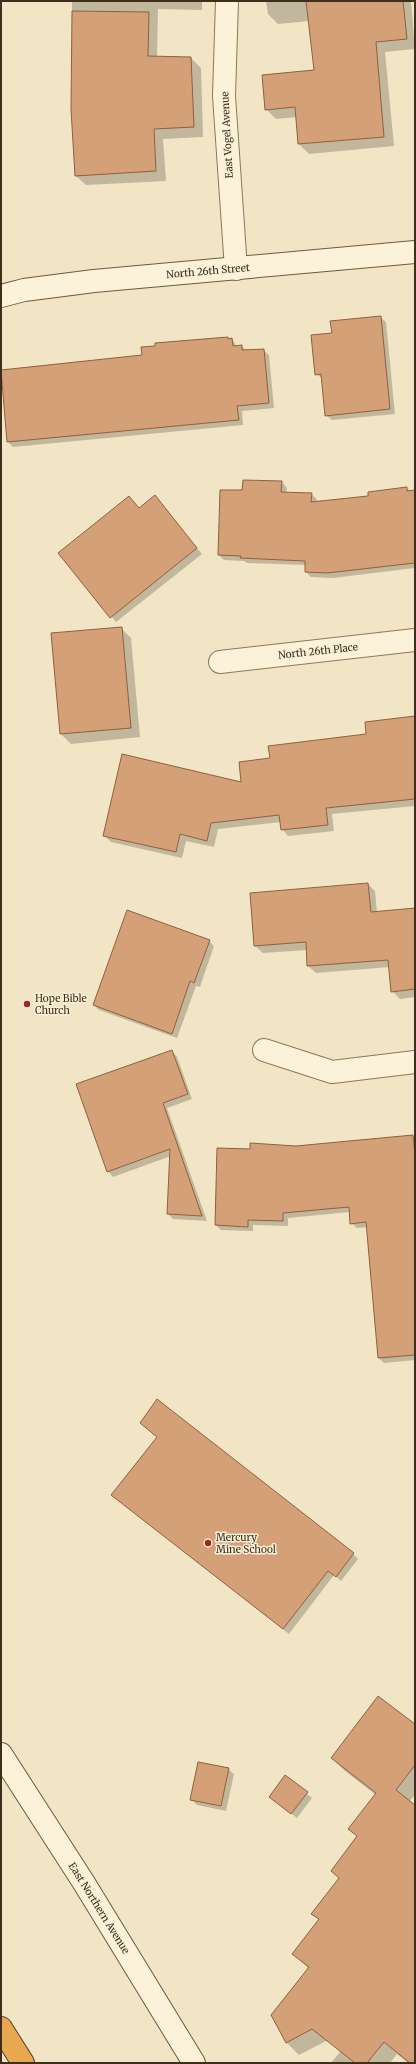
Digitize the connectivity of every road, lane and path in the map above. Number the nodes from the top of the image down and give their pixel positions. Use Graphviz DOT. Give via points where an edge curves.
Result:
graph roads {
  1 [pos="227,1"];
  2 [pos="415,252"];
  3 [pos="236,269"];
  4 [pos="1,296"];
  5 [pos="415,640"];
  6 [pos="220,662"];
  7 [pos="264,1050"];
  8 [pos="415,1062"];
  9 [pos="1,1754"];
  10 [pos="1,2028"];
  11 [pos="23,2063"];
  12 [pos="194,2063"];
  1 -- 3 [label="street, East Vogel Avenue" via="224,96"];
  2 -- 3 [label="street, North 26th Street"];
  3 -- 4 [label="street, North 26th Street" via="94,281 24,290"];
  5 -- 6 [label="street, North 26th Place"];
  7 -- 8 [label="street" via="332,1072"];
  9 -- 12 [label="street, East Northern Avenue"];
  10 -- 11 [label="highway"];
}
